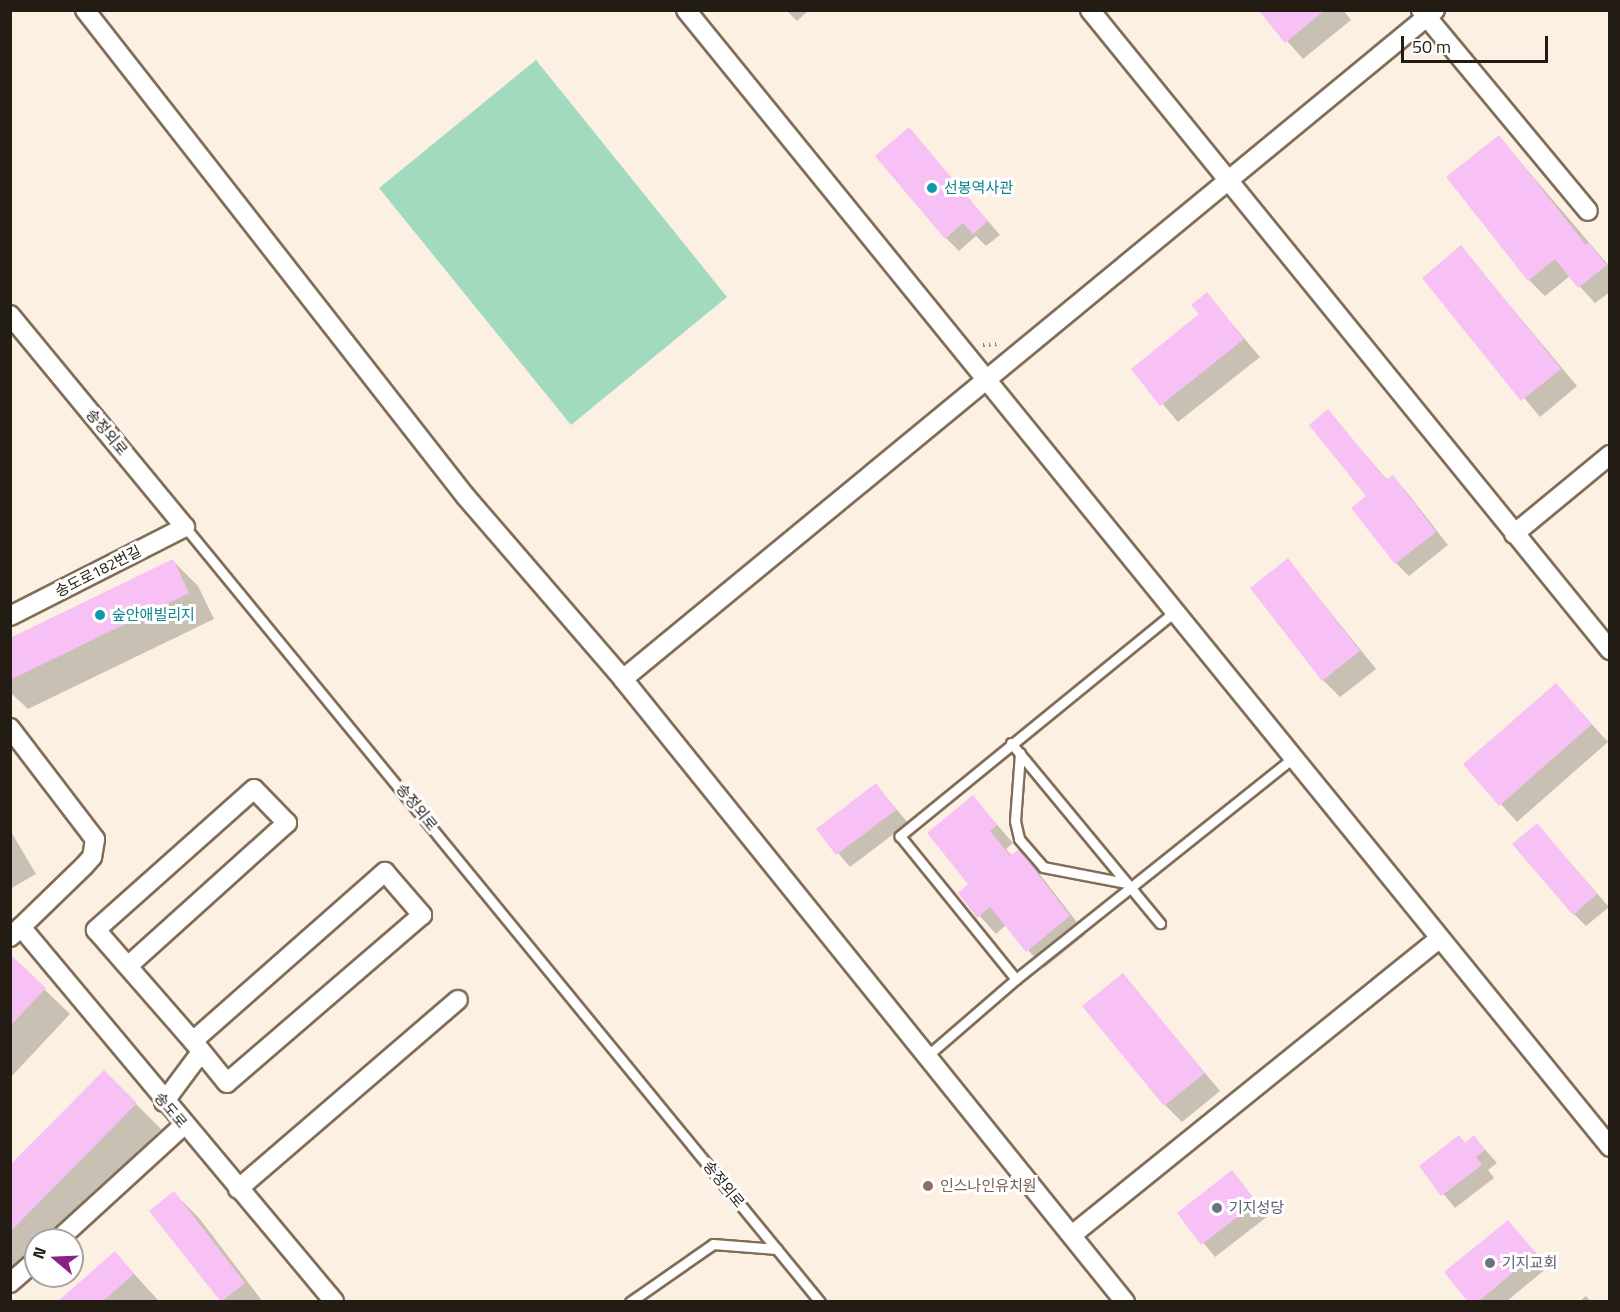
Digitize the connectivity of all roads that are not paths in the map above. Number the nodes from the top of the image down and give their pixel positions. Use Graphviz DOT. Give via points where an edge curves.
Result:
graph roads {
  1 [pos="85,10"];
  2 [pos="686,10"];
  3 [pos="1089,10"];
  4 [pos="1427,13"];
  5 [pos="1227,180"];
  6 [pos="1588,211"];
  7 [pos="10,315"];
  8 [pos="982,379"];
  9 [pos="1610,455"];
  10 [pos="185,527"];
  11 [pos="1514,534"];
  12 [pos="1173,613"];
  13 [pos="10,616"];
  14 [pos="1610,650"];
  15 [pos="623,679"];
  16 [pos="10,728"];
  17 [pos="1011,743"];
  18 [pos="1020,753"];
  19 [pos="1292,759"];
  20 [pos="1129,885"];
  21 [pos="1160,923"];
  22 [pos="16,932"];
  23 [pos="1439,939"];
  24 [pos="128,966"];
  25 [pos="1016,979"];
  26 [pos="458,1000"];
  27 [pos="193,1041"];
  28 [pos="206,1056"];
  29 [pos="927,1056"];
  30 [pos="164,1102"];
  31 [pos="184,1125"];
  32 [pos="1610,1147"];
  33 [pos="238,1189"];
  34 [pos="71,1228"];
  35 [pos="1072,1235"];
  36 [pos="777,1249"];
  37 [pos="24,1271"];
  38 [pos="10,1283"];
  39 [pos="334,1302"];
  40 [pos="630,1302"];
  41 [pos="820,1302"];
  42 [pos="1125,1302"];
  1 -- 15 [label="street" via="466,497"];
  2 -- 8 [label="street"];
  3 -- 5 [label="street"];
  4 -- 5 [label="street"];
  4 -- 6 [label="street"];
  5 -- 8 [label="street"];
  5 -- 11 [label="street"];
  7 -- 10 [label="street, 송정외로"];
  8 -- 12 [label="street"];
  8 -- 15 [label="street"];
  9 -- 11 [label="street"];
  10 -- 13 [label="street, 송도로182번길"];
  10 -- 36 [label="lane, 송정외로"];
  11 -- 14 [label="street"];
  12 -- 17 [label="lane"];
  12 -- 19 [label="street"];
  15 -- 29 [label="street"];
  16 -- 22 [label="street" via="95,839 92,857"];
  17 -- 18 [label="lane"];
  17 -- 25 [label="lane" via="900,836"];
  18 -- 20 [label="lane"];
  18 -- 20 [label="lane" via="1015,821 1019,839 1043,867"];
  19 -- 20 [label="lane"];
  19 -- 23 [label="street"];
  20 -- 21 [label="lane"];
  20 -- 25 [label="lane"];
  22 -- 30 [label="street, 송도로"];
  23 -- 32 [label="street"];
  23 -- 35 [label="street"];
  24 -- 24 [label="street" via="96,930 254,789 287,823"];
  24 -- 27 [label="street"];
  25 -- 29 [label="lane"];
  26 -- 33 [label="street"];
  27 -- 28 [label="street"];
  27 -- 28 [label="street" via="385,872 422,915 227,1083"];
  28 -- 30 [label="street" via="196,1059"];
  29 -- 35 [label="street"];
  30 -- 31 [label="street, 송도로"];
  31 -- 33 [label="street, 송도로"];
  31 -- 34 [label="street"];
  33 -- 39 [label="street, 송도로"];
  35 -- 42 [label="street"];
  36 -- 40 [label="lane" via="713,1244"];
  36 -- 41 [label="lane, 송정외로"];
  37 -- 38 [label="street"];
}
